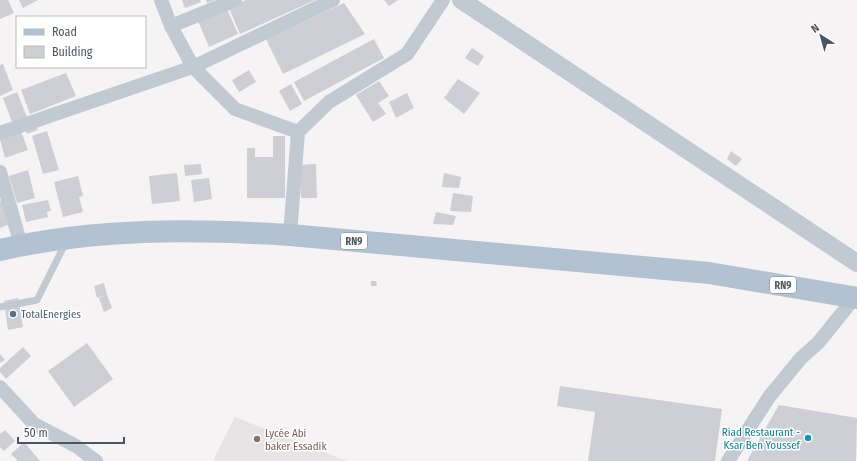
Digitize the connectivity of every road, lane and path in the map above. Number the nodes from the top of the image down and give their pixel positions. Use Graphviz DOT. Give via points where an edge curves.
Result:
graph roads {
  1 [pos="161,0"];
  2 [pos="235,0"];
  3 [pos="333,0"];
  4 [pos="443,0"];
  5 [pos="462,0"];
  6 [pos="171,26"];
  7 [pos="193,67"];
  8 [pos="298,132"];
  9 [pos="0,133"];
  10 [pos="0,172"];
  11 [pos="290,235"];
  12 [pos="69,238"];
  13 [pos="21,245"];
  14 [pos="0,250"];
  15 [pos="857,263"];
  16 [pos="856,298"];
  17 [pos="0,307"];
  18 [pos="0,388"];
  19 [pos="96,461"];
  20 [pos="728,461"];
  1 -- 6 [label="street"];
  2 -- 6 [label="street"];
  3 -- 7 [label="street"];
  4 -- 8 [label="street" via="407,54 329,102"];
  5 -- 15 [label="street"];
  6 -- 7 [label="street"];
  7 -- 8 [label="street" via="235,109"];
  7 -- 9 [label="street"];
  8 -- 11 [label="street"];
  10 -- 13 [label="street"];
  11 -- 12 [label="main road, RN9" via="230,231 126,233"];
  11 -- 16 [label="main road, RN9" via="709,273"];
  12 -- 13 [label="main road, RN9"];
  12 -- 17 [label="lane" via="37,300"];
  13 -- 14 [label="main road, RN9"];
  16 -- 20 [label="street" via="769,397"];
  18 -- 19 [label="street" via="34,424 76,446"];
}
